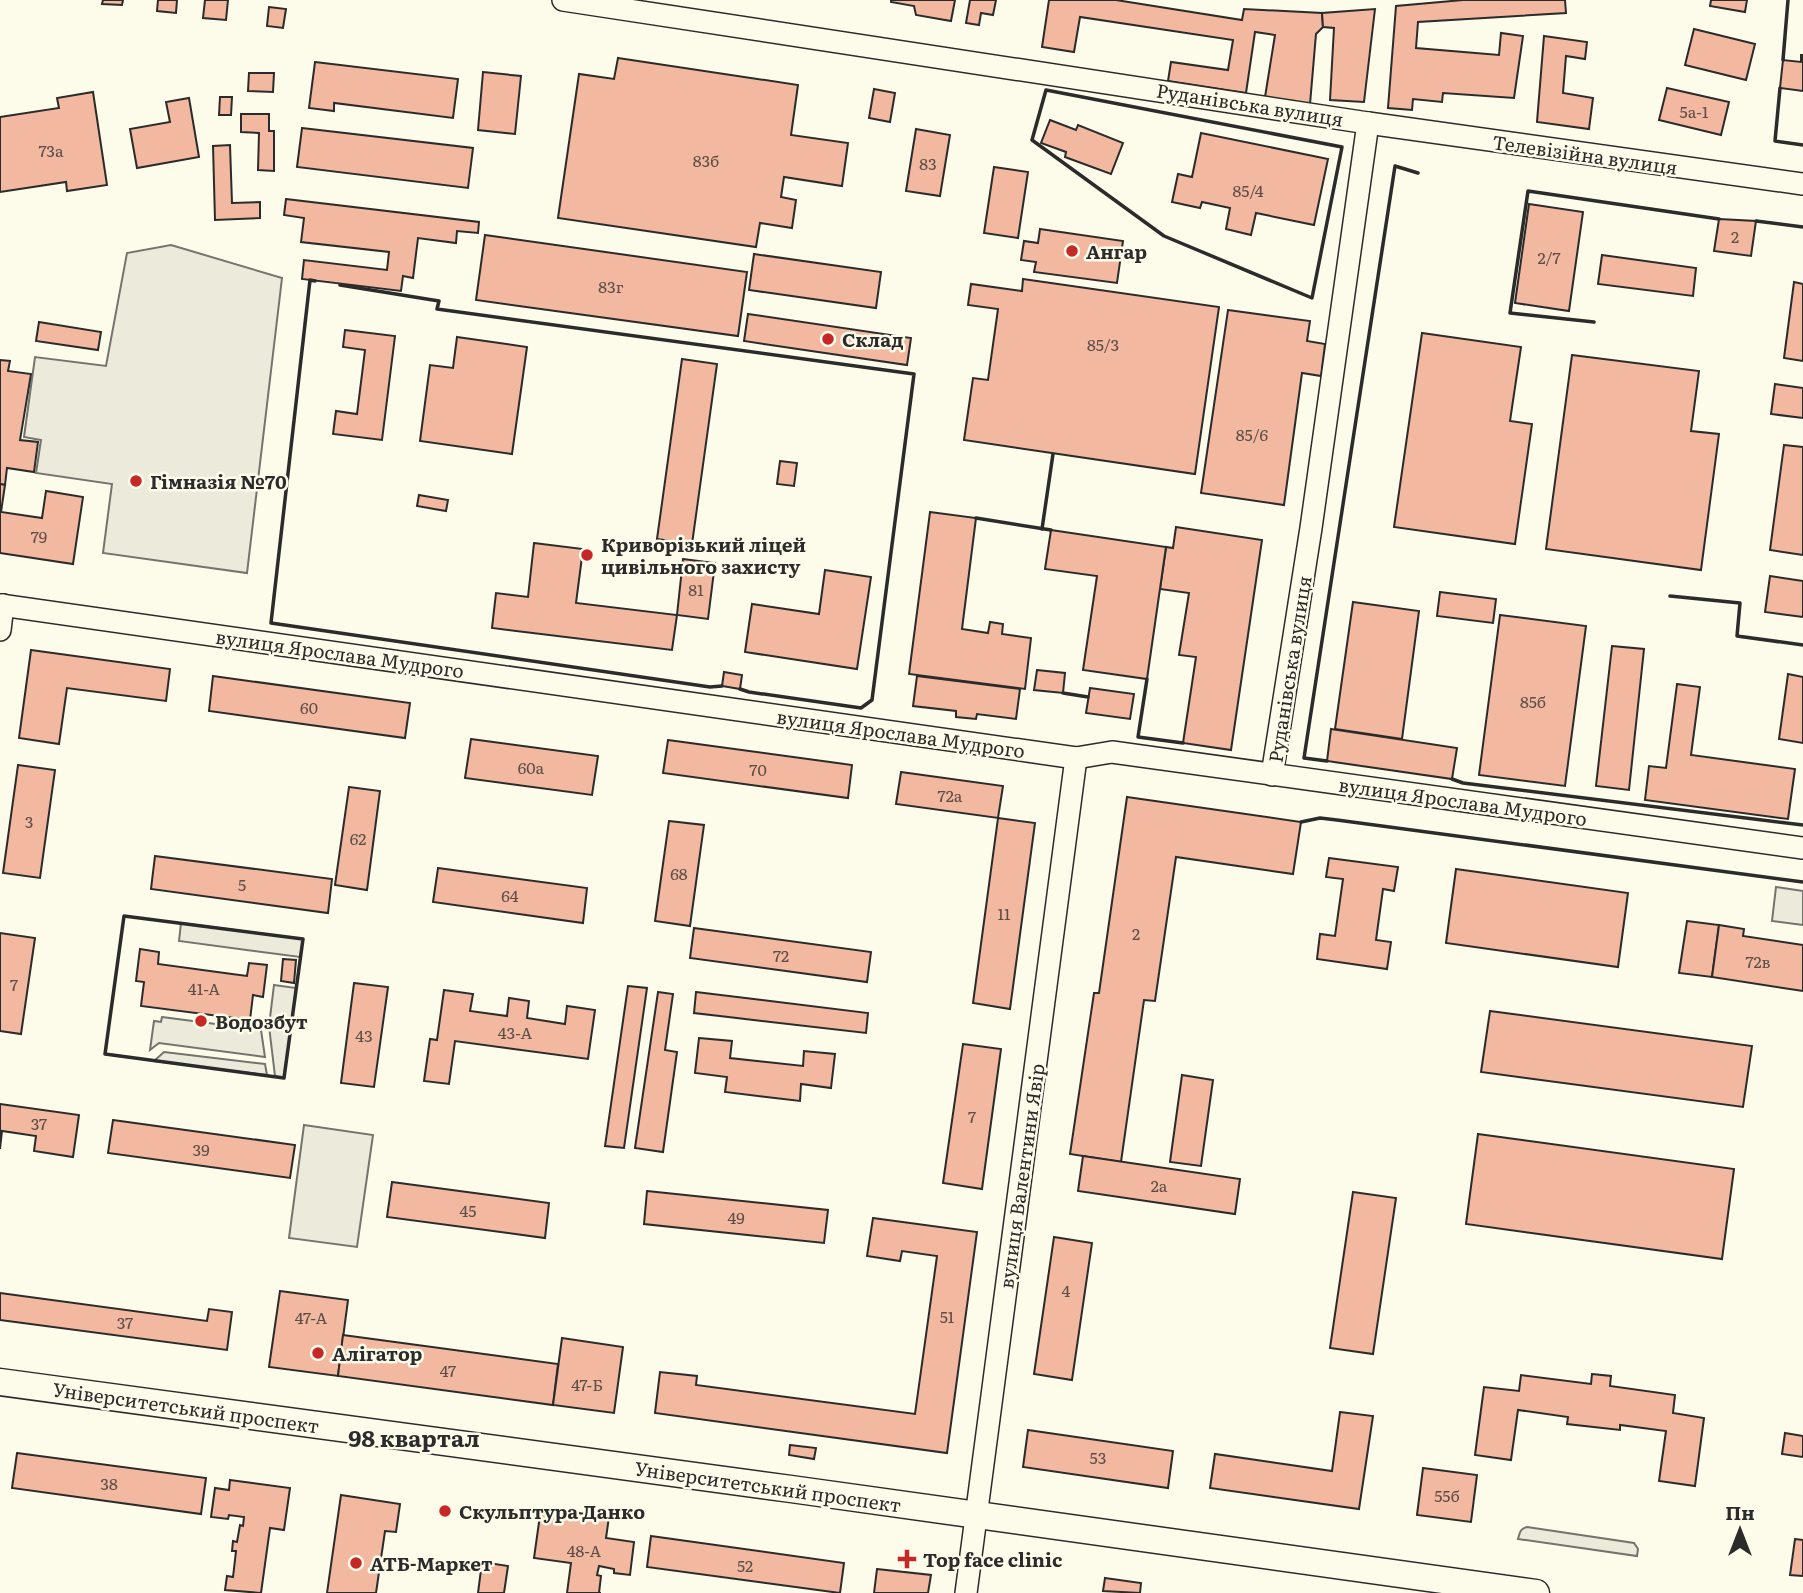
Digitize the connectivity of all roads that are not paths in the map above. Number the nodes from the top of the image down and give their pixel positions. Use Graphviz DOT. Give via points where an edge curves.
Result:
graph roads {
  1 [pos="563,0"];
  2 [pos="1368,123"];
  3 [pos="1803,184"];
  4 [pos="2,605"];
  5 [pos="0,630"];
  6 [pos="1076,758"];
  7 [pos="1272,775"];
  8 [pos="1803,848"];
  9 [pos="0,1382"];
  10 [pos="976,1515"];
  11 [pos="966,1593"];
  12 [pos="1536,1593"];
  1 -- 2 [label="street, Руданівська вулиця"];
  2 -- 3 [label="street, Телевізійна вулиця"];
  2 -- 7 [label="street, Руданівська вулиця"];
  4 -- 5 [label="street"];
  4 -- 6 [label="street, вулиця Ярослава Мудрого"];
  6 -- 7 [label="street, вулиця Ярослава Мудрого" via="1112,752"];
  6 -- 10 [label="street, вулиця Валентини Явір"];
  7 -- 8 [label="street, вулиця Ярослава Мудрого"];
  9 -- 10 [label="main road, Університетський проспект"];
  10 -- 11 [label="street, вулиця Валентини Явір"];
  10 -- 12 [label="main road, Університетський проспект"];
}
